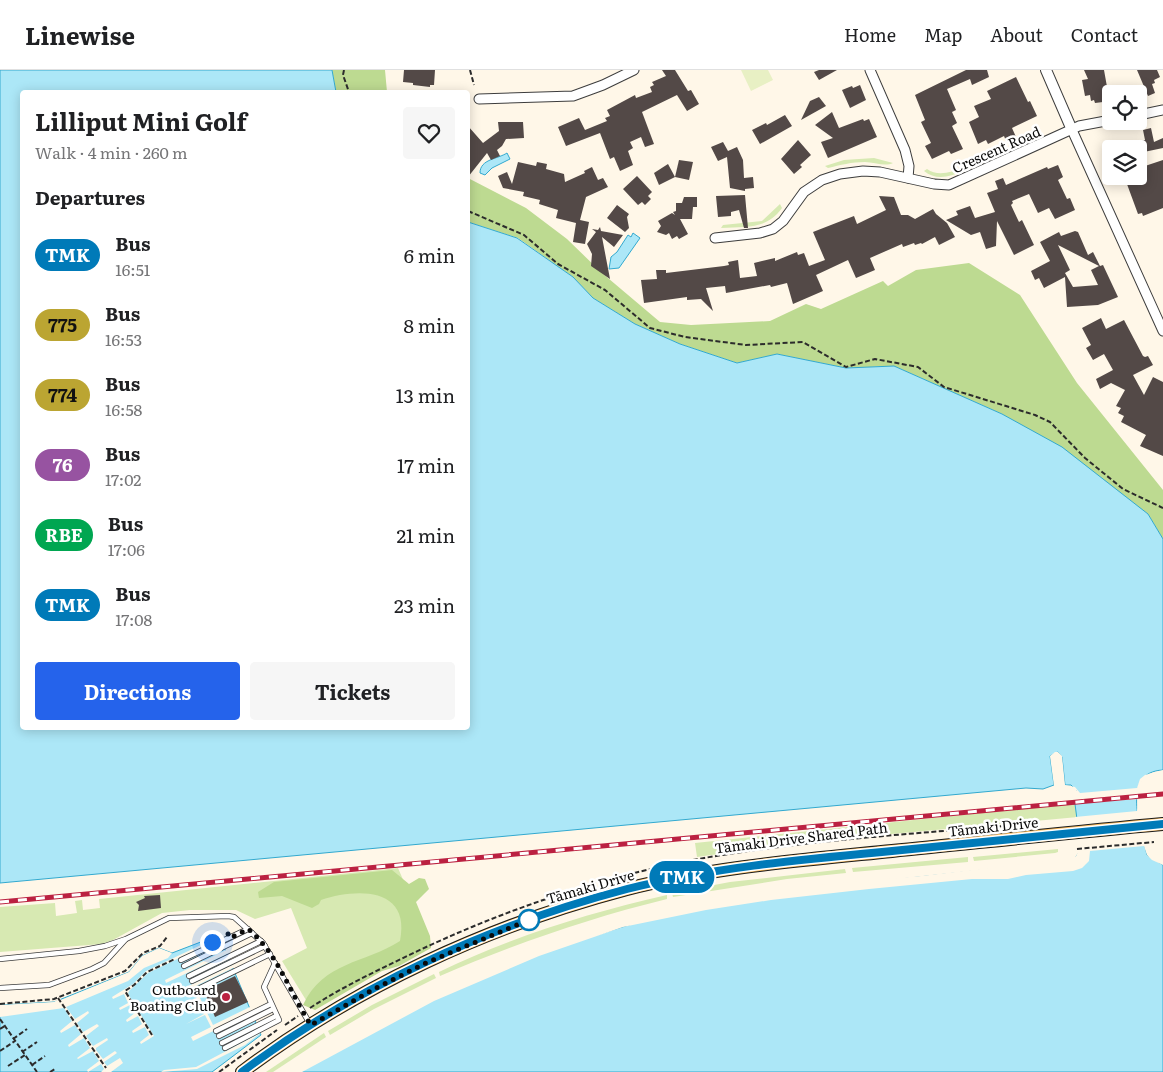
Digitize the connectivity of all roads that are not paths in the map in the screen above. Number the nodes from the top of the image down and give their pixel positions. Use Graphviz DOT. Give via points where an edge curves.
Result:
graph roads {
  1 [pos="634,70"];
  2 [pos="870,70"];
  3 [pos="1046,70"];
  4 [pos="479,99"];
  5 [pos="1163,110"];
  6 [pos="1147,113"];
  7 [pos="1102,122"];
  8 [pos="1072,130"];
  9 [pos="908,178"];
  10 [pos="715,238"];
  11 [pos="1163,331"];
  12 [pos="1157,825"];
  13 [pos="250,931"];
  14 [pos="126,939"];
  15 [pos="261,941"];
  16 [pos="265,946"];
  17 [pos="270,954"];
  18 [pos="182,957"];
  19 [pos="0,959"];
  20 [pos="275,963"];
  21 [pos="184,966"];
  22 [pos="189,976"];
  23 [pos="192,981"];
  24 [pos="0,988"];
  25 [pos="196,990"];
  26 [pos="272,1007"];
  27 [pos="311,1025"];
  28 [pos="217,1034"];
  29 [pos="223,1046"];
  30 [pos="242,1072"];
  1 -- 4 [label="street" via="573,96"];
  2 -- 9 [label="street" via="905,150"];
  3 -- 8 [label="street"];
  5 -- 6 [label="street"];
  7 -- 8 [label="street, Crescent Road"];
  8 -- 9 [label="street, Crescent Road" via="949,185"];
  8 -- 11 [label="street"];
  9 -- 10 [label="street, Crescent Road" via="872,171 832,176 804,192 783,221 773,229"];
  12 -- 27 [label="main road, Tāmaki Drive" via="759,864 627,889 557,910 457,949 376,988"];
  13 -- 14 [label="lane" via="234,917 228,916 169,918"];
  13 -- 15 [label="lane"];
  13 -- 18 [label="lane"];
  13 -- 21 [label="lane"];
  14 -- 19 [label="lane" via="79,951"];
  14 -- 24 [label="lane" via="104,962 92,969 49,984"];
  15 -- 16 [label="lane"];
  15 -- 22 [label="lane"];
  16 -- 17 [label="lane"];
  16 -- 23 [label="lane"];
  17 -- 20 [label="lane"];
  17 -- 25 [label="lane"];
  20 -- 26 [label="lane" via="264,987"];
  20 -- 27 [label="lane"];
  26 -- 28 [label="lane"];
  26 -- 29 [label="lane" via="278,1018"];
  27 -- 30 [label="main road, Tāmaki Drive"];
}
